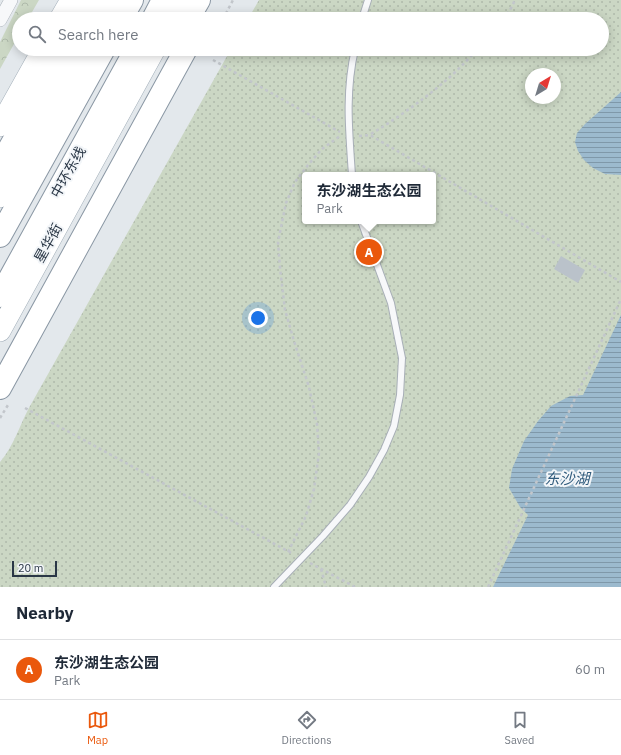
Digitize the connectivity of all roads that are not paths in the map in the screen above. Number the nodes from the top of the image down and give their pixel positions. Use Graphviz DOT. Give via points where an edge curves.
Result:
graph roads {
  1 [pos="11,0"];
  2 [pos="71,0"];
  3 [pos="92,0"];
  4 [pos="110,0"];
  5 [pos="132,0"];
  6 [pos="163,0"];
  7 [pos="181,0"];
  8 [pos="368,0"];
  9 [pos="64,12"];
  10 [pos="85,12"];
  11 [pos="103,12"];
  12 [pos="125,12"];
  13 [pos="157,12"];
  14 [pos="175,12"];
  15 [pos="364,12"];
  16 [pos="1,16"];
  17 [pos="39,56"];
  18 [pos="61,56"];
  19 [pos="78,56"];
  20 [pos="100,56"];
  21 [pos="132,56"];
  22 [pos="151,56"];
  23 [pos="167,56"];
  24 [pos="182,56"];
  25 [pos="354,56"];
  26 [pos="0,126"];
  27 [pos="0,165"];
  28 [pos="352,172"];
  29 [pos="0,197"];
  30 [pos="362,224"];
  31 [pos="0,236"];
  32 [pos="0,296"];
  33 [pos="0,331"];
  34 [pos="0,357"];
  35 [pos="0,388"];
  36 [pos="274,587"];
  1 -- 16 [label="street"];
  2 -- 9 [label="main road"];
  3 -- 10 [label="highway"];
  4 -- 11 [label="main road"];
  5 -- 12 [label="highway"];
  6 -- 13 [label="highway"];
  7 -- 14 [label="main road"];
  8 -- 15 [label="lane"];
  17 -- 26 [label="main road"];
  18 -- 27 [label="highway"];
  19 -- 29 [label="main road"];
  20 -- 31 [label="highway, 中环东线"];
  21 -- 32 [label="highway, 中环东线"];
  22 -- 33 [label="main road, 星华街"];
  23 -- 34 [label="highway"];
  24 -- 35 [label="highway"];
  25 -- 28 [label="lane" via="349,80 348,117"];
  30 -- 36 [label="lane" via="391,303 402,358 400,395 394,426 369,477 350,505"];
}
